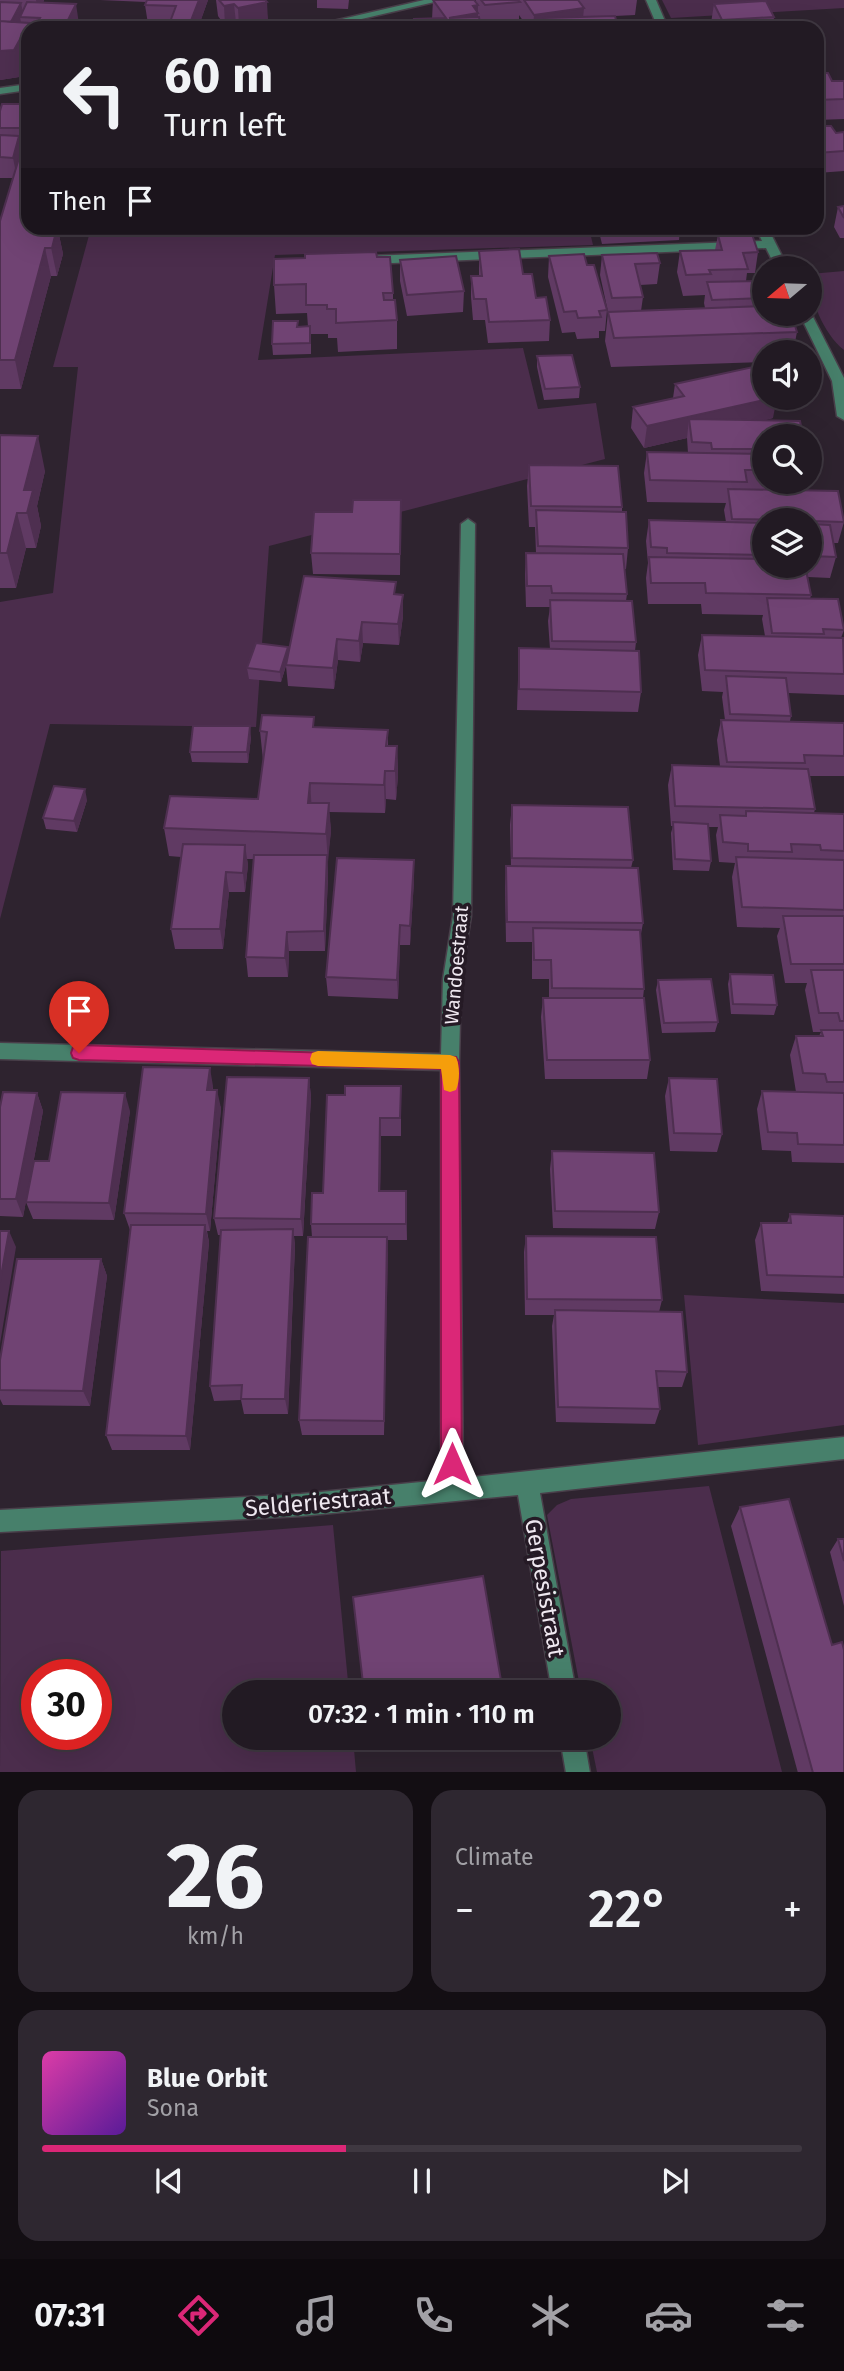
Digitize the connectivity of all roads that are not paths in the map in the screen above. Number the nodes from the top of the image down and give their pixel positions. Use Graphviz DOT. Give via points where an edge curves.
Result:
graph roads {
  1 [pos="438,0"];
  2 [pos="651,0"];
  3 [pos="340,21"];
  4 [pos="660,21"];
  5 [pos="21,88"];
  6 [pos="0,91"];
  7 [pos="766,235"];
  8 [pos="771,244"];
  9 [pos="776,256"];
  10 [pos="351,261"];
  11 [pos="812,326"];
  12 [pos="841,381"];
  13 [pos="844,416"];
  14 [pos="468,524"];
  15 [pos="0,1051"];
  16 [pos="450,1062"];
  17 [pos="844,1448"];
  18 [pos="527,1483"];
  19 [pos="452,1490"];
  20 [pos="0,1521"];
  21 [pos="562,1680"];
  22 [pos="574,1750"];
  23 [pos="579,1772"];
  1 -- 3 [label="street"];
  2 -- 4 [label="street"];
  5 -- 6 [label="street"];
  7 -- 8 [label="street"];
  8 -- 9 [label="street"];
  8 -- 10 [label="street"];
  11 -- 12 [label="street"];
  12 -- 13 [label="street"];
  14 -- 16 [label="street, Wandoestraat" via="462,916 452,979"];
  15 -- 16 [label="street"];
  16 -- 19 [label="street, Wandoestraat"];
  17 -- 18 [label="street, Selderiestraat"];
  18 -- 19 [label="street, Selderiestraat"];
  18 -- 21 [label="street, Gerpesistraat"];
  19 -- 20 [label="street, Selderiestraat" via="301,1505"];
  22 -- 23 [label="street"];
}
